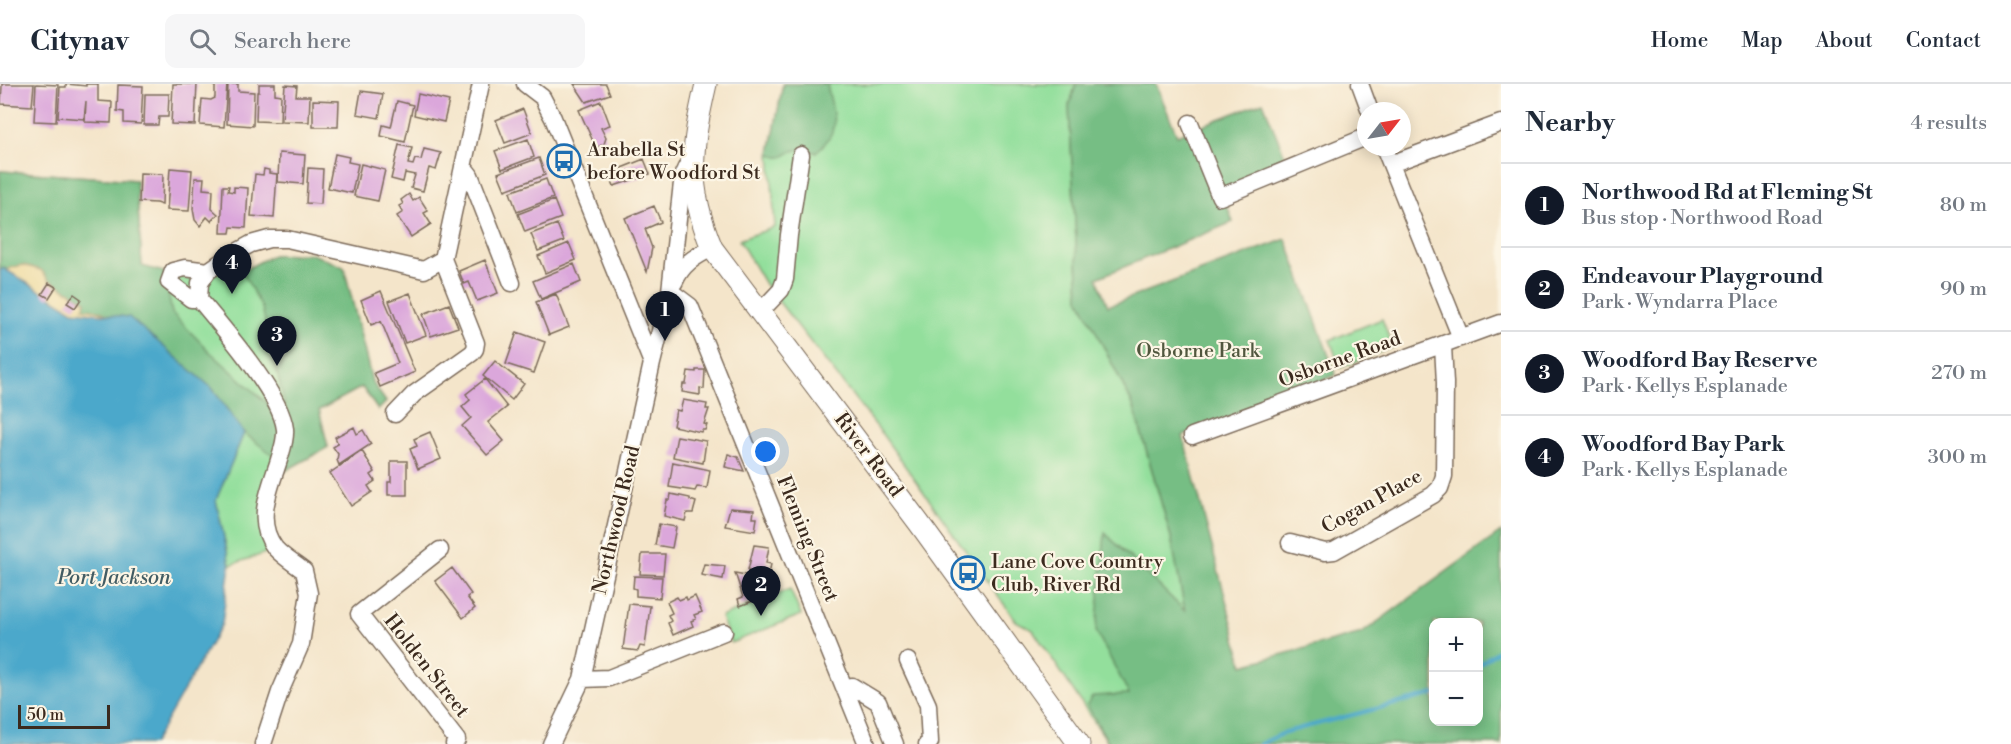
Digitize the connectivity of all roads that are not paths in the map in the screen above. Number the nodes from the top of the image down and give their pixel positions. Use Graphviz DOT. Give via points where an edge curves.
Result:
graph roads {
  1 [pos="481,84"];
  2 [pos="525,84"];
  3 [pos="706,84"];
  4 [pos="1360,84"];
  5 [pos="1367,102"];
  6 [pos="1190,123"];
  7 [pos="1501,123"];
  8 [pos="1357,141"];
  9 [pos="693,152"];
  10 [pos="801,155"];
  11 [pos="1388,156"];
  12 [pos="1391,164"];
  13 [pos="463,165"];
  14 [pos="712,248"];
  15 [pos="443,259"];
  16 [pos="208,271"];
  17 [pos="512,283"];
  18 [pos="670,291"];
  19 [pos="199,299"];
  20 [pos="760,312"];
  21 [pos="1501,323"];
  22 [pos="1461,338"];
  23 [pos="1443,346"];
  24 [pos="652,363"];
  25 [pos="395,414"];
  26 [pos="1192,436"];
  27 [pos="1290,543"];
  28 [pos="440,550"];
  29 [pos="724,632"];
  30 [pos="908,661"];
  31 [pos="582,679"];
  32 [pos="845,688"];
  33 [pos="263,744"];
  34 [pos="454,744"];
  35 [pos="551,744"];
  36 [pos="867,744"];
  37 [pos="895,744"];
  38 [pos="927,744"];
  39 [pos="1079,744"];
  1 -- 13 [label="street"];
  2 -- 24 [label="street" via="542,97 554,118"];
  3 -- 9 [label="main road, Northwood Road"];
  4 -- 5 [label="street"];
  6 -- 8 [label="street" via="1220,197"];
  7 -- 12 [label="street"];
  9 -- 14 [label="main road, River Road" via="696,203"];
  9 -- 18 [label="street, Northwood Road" via="683,174"];
  10 -- 20 [label="street" via="785,279 781,290"];
  11 -- 12 [label="street"];
  12 -- 22 [label="street"];
  13 -- 15 [label="street"];
  13 -- 17 [label="street"];
  14 -- 18 [label="street, Northwood Road" via="682,268"];
  14 -- 20 [label="main road, River Road"];
  15 -- 16 [label="street" via="424,270 287,238 251,244"];
  15 -- 25 [label="street" via="475,349 414,394"];
  16 -- 19 [label="street" via="200,283"];
  16 -- 19 [label="street" via="173,271 170,282 191,299"];
  18 -- 24 [label="street, Northwood Road"];
  18 -- 32 [label="street, Fleming Street" via="690,306"];
  19 -- 33 [label="street" via="253,368 273,398 285,427 285,441 263,512 275,548 304,571 309,593 301,644"];
  20 -- 39 [label="main road, River Road"];
  21 -- 22 [label="street, Osborne Road"];
  22 -- 23 [label="street, Osborne Road"];
  23 -- 26 [label="street, Osborne Road"];
  23 -- 27 [label="street, Cogan Place" via="1444,476 1440,488 1334,551"];
  24 -- 31 [label="street, Northwood Road"];
  28 -- 34 [label="street, Holden Street" via="359,614 457,740"];
  29 -- 31 [label="street" via="609,678"];
  30 -- 38 [label="street" via="928,705"];
  31 -- 35 [label="street, Northwood Road"];
  32 -- 36 [label="street, Fleming Street"];
  32 -- 37 [label="street" via="852,686 878,702"];
}
